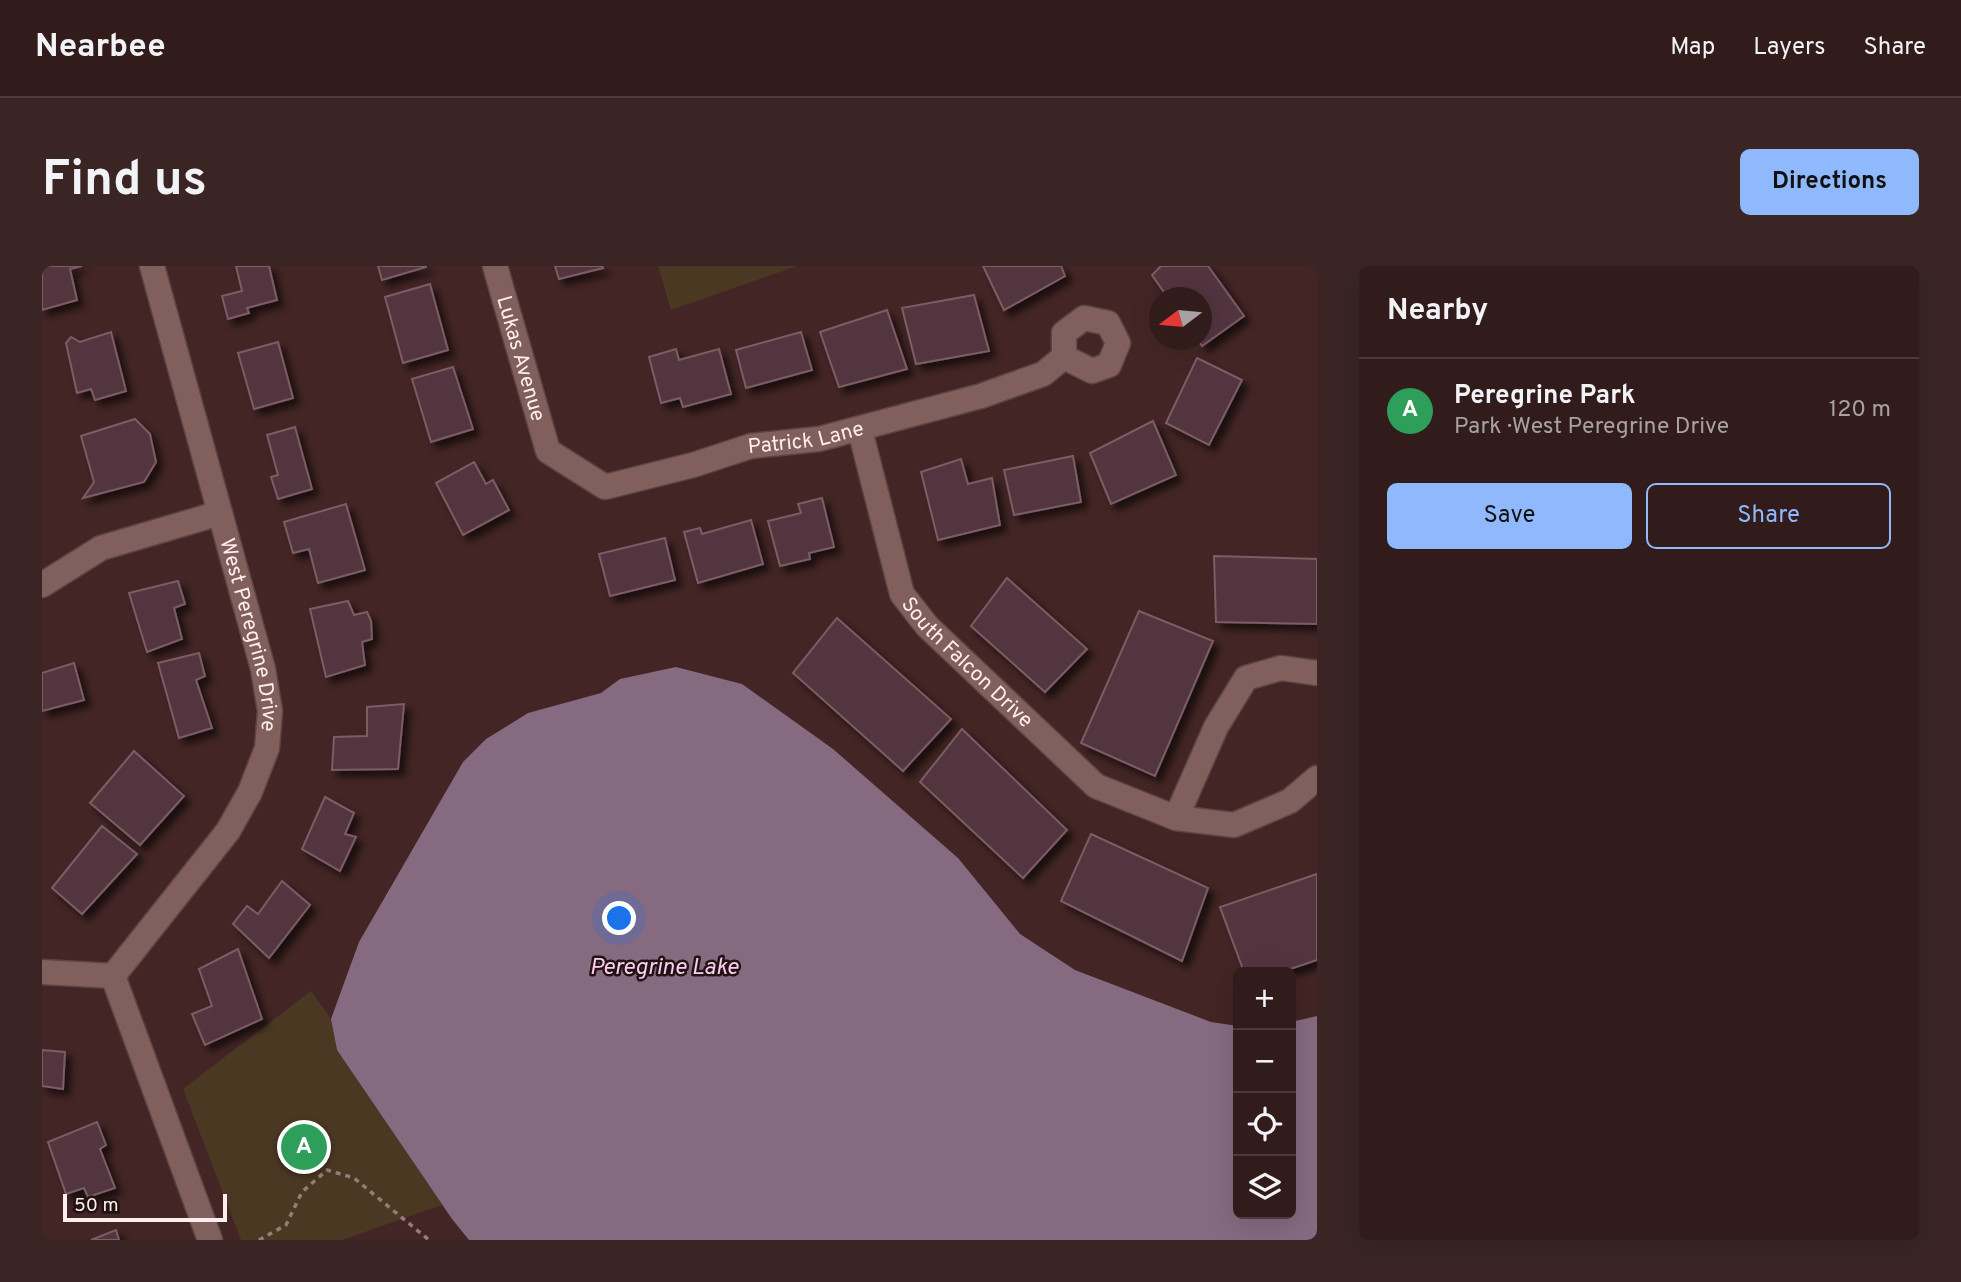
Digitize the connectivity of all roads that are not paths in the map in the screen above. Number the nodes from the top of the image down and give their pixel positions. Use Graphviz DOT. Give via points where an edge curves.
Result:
graph roads {
  1 [pos="152,266"];
  2 [pos="495,266"];
  3 [pos="1064,357"];
  4 [pos="860,430"];
  5 [pos="548,451"];
  6 [pos="220,513"];
  7 [pos="42,585"];
  8 [pos="1317,673"];
  9 [pos="1317,778"];
  10 [pos="1176,818"];
  11 [pos="42,972"];
  12 [pos="113,976"];
  13 [pos="210,1240"];
  1 -- 6 [label="street, West Peregrine Drive"];
  2 -- 5 [label="street, Lukas Avenue"];
  3 -- 4 [label="street, Patrick Lane" via="1043,374"];
  4 -- 5 [label="street, Patrick Lane" via="751,446 605,487"];
  4 -- 10 [label="street, South Falcon Drive" via="902,594 926,626 1096,786"];
  6 -- 7 [label="street" via="102,548"];
  6 -- 12 [label="street, West Peregrine Drive" via="263,669 270,711 267,748 228,831"];
  8 -- 10 [label="street" via="1281,668 1246,678 1216,727"];
  9 -- 10 [label="street, South Falcon Drive" via="1290,801 1234,825"];
  11 -- 12 [label="street"];
  12 -- 13 [label="street"];
}
